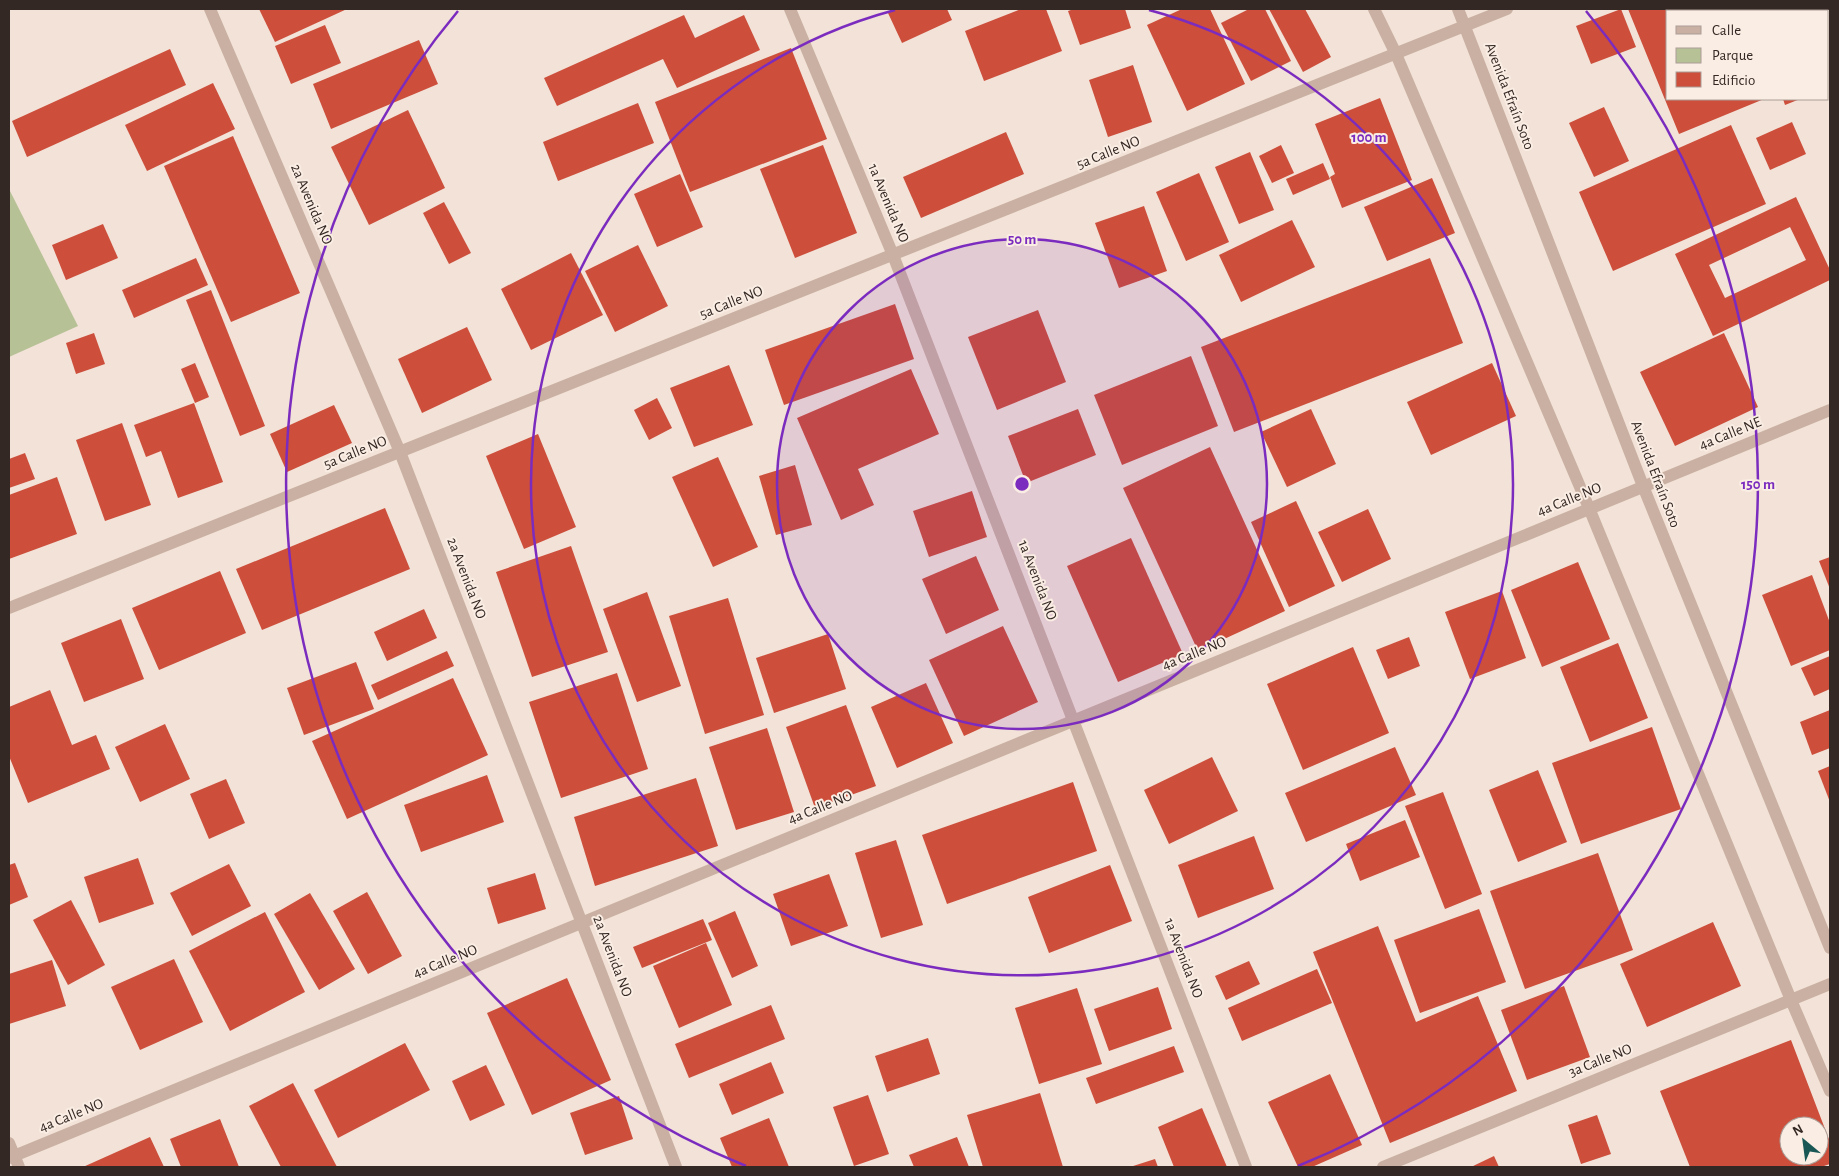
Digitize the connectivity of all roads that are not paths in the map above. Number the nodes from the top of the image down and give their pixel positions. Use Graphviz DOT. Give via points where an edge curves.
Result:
graph roads {
  1 [pos="210,9"];
  2 [pos="790,9"];
  3 [pos="1374,9"];
  4 [pos="1458,9"];
  5 [pos="1507,9"];
  6 [pos="1466,26"];
  7 [pos="1396,54"];
  8 [pos="893,255"];
  9 [pos="1830,410"];
  10 [pos="400,452"];
  11 [pos="1643,486"];
  12 [pos="1589,508"];
  13 [pos="9,608"];
  14 [pos="1075,720"];
  15 [pos="583,922"];
  16 [pos="1830,948"];
  17 [pos="1830,984"];
  18 [pos="1791,1000"];
  19 [pos="1830,1090"];
  20 [pos="9,1143"];
  21 [pos="14,1161"];
  22 [pos="676,1167"];
  23 [pos="1246,1167"];
  24 [pos="1383,1167"];
  1 -- 10 [label="street, 2a Avenida NO"];
  2 -- 8 [label="street, 1a Avenida NO"];
  3 -- 7 [label="street"];
  4 -- 6 [label="street, Avenida Efraín Soto"];
  5 -- 6 [label="street, 5a Calle NO"];
  6 -- 7 [label="street, 5a Calle NO"];
  6 -- 11 [label="street, Avenida Efraín Soto"];
  7 -- 8 [label="street, 5a Calle NO"];
  7 -- 12 [label="street"];
  8 -- 10 [label="street, 5a Calle NO"];
  8 -- 14 [label="street, 1a Avenida NO"];
  9 -- 11 [label="street, 4a Calle NE"];
  10 -- 13 [label="street, 5a Calle NO"];
  10 -- 15 [label="street, 2a Avenida NO"];
  11 -- 12 [label="street, 4a Calle NO"];
  11 -- 16 [label="street, Avenida Efraín Soto"];
  12 -- 14 [label="street, 4a Calle NO"];
  12 -- 18 [label="street"];
  14 -- 15 [label="street, 4a Calle NO"];
  14 -- 23 [label="street, 1a Avenida NO"];
  15 -- 21 [label="street, 4a Calle NO"];
  15 -- 22 [label="street, 2a Avenida NO"];
  17 -- 18 [label="street, 3a Calle NO"];
  18 -- 19 [label="street"];
  18 -- 24 [label="street, 3a Calle NO"];
  20 -- 21 [label="street"];
}
